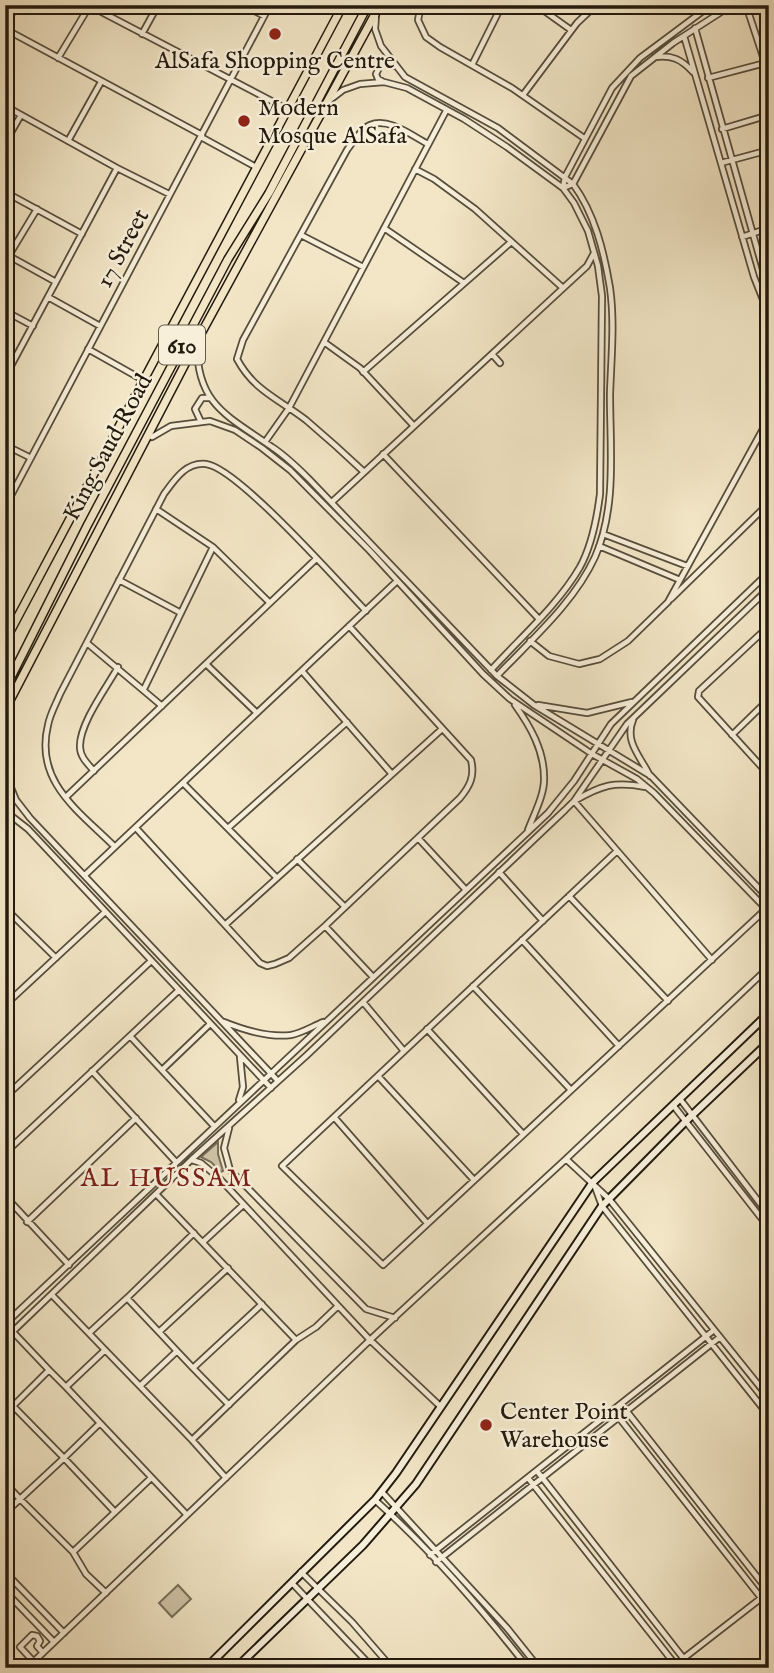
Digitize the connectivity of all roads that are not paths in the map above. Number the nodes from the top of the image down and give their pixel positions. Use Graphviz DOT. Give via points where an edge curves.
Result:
graph roads {
  1 [pos="17,5"];
  2 [pos="90,5"];
  3 [pos="158,5"];
  4 [pos="244,5"];
  5 [pos="270,5"];
  6 [pos="343,5"];
  7 [pos="369,5"];
  8 [pos="421,5"];
  9 [pos="502,5"];
  10 [pos="536,5"];
  11 [pos="596,5"];
  12 [pos="706,5"];
  13 [pos="711,5"];
  14 [pos="732,5"];
  15 [pos="741,5"];
  16 [pos="746,5"];
  17 [pos="378,9"];
  18 [pos="702,12"];
  19 [pos="720,14"];
  20 [pos="264,16"];
  21 [pos="5,27"];
  22 [pos="695,28"];
  23 [pos="571,30"];
  24 [pos="142,34"];
  25 [pos="684,36"];
  26 [pos="58,58"];
  27 [pos="654,58"];
  28 [pos="765,64"];
  29 [pos="472,65"];
  30 [pos="396,67"];
  31 [pos="695,75"];
  32 [pos="769,75"];
  33 [pos="231,78"];
  34 [pos="708,78"];
  35 [pos="101,82"];
  36 [pos="384,82"];
  37 [pos="523,96"];
  38 [pos="330,101"];
  39 [pos="5,106"];
  40 [pos="287,109"];
  41 [pos="446,111"];
  42 [pos="21,115"];
  43 [pos="769,115"];
  44 [pos="722,129"];
  45 [pos="201,136"];
  46 [pos="584,138"];
  47 [pos="68,141"];
  48 [pos="5,143"];
  49 [pos="428,144"];
  50 [pos="769,150"];
  51 [pos="730,160"];
  52 [pos="720,163"];
  53 [pos="256,167"];
  54 [pos="117,168"];
  55 [pos="415,169"];
  56 [pos="565,177"];
  57 [pos="573,184"];
  58 [pos="563,188"];
  59 [pos="5,192"];
  60 [pos="169,194"];
  61 [pos="37,209"];
  62 [pos="384,228"];
  63 [pos="769,229"];
  64 [pos="751,233"];
  65 [pos="82,234"];
  66 [pos="301,235"];
  67 [pos="742,237"];
  68 [pos="510,243"];
  69 [pos="745,247"];
  70 [pos="595,252"];
  71 [pos="7,259"];
  72 [pos="760,260"];
  73 [pos="363,267"];
  74 [pos="56,282"];
  75 [pos="464,283"];
  76 [pos="563,288"];
  77 [pos="769,291"];
  78 [pos="48,297"];
  79 [pos="5,311"];
  80 [pos="769,315"];
  81 [pos="33,326"];
  82 [pos="100,326"];
  83 [pos="197,341"];
  84 [pos="324,342"];
  85 [pos="88,349"];
  86 [pos="492,354"];
  87 [pos="500,363"];
  88 [pos="363,372"];
  89 [pos="5,377"];
  90 [pos="143,380"];
  91 [pos="209,398"];
  92 [pos="289,408"];
  93 [pos="769,418"];
  94 [pos="201,422"];
  95 [pos="414,426"];
  96 [pos="763,430"];
  97 [pos="152,437"];
  98 [pos="769,440"];
  99 [pos="265,442"];
  100 [pos="5,445"];
  101 [pos="383,454"];
  102 [pos="30,458"];
  103 [pos="364,472"];
  104 [pos="332,502"];
  105 [pos="769,503"];
  106 [pos="5,507"];
  107 [pos="156,509"];
  108 [pos="603,534"];
  109 [pos="599,546"];
  110 [pos="213,547"];
  111 [pos="316,559"];
  112 [pos="687,566"];
  113 [pos="769,572"];
  114 [pos="681,578"];
  115 [pos="692,579"];
  116 [pos="119,580"];
  117 [pos="397,581"];
  118 [pos="769,589"];
  119 [pos="668,602"];
  120 [pos="270,603"];
  121 [pos="366,611"];
  122 [pos="181,613"];
  123 [pos="538,618"];
  124 [pos="9,625"];
  125 [pos="349,626"];
  126 [pos="769,626"];
  127 [pos="5,640"];
  128 [pos="530,641"];
  129 [pos="87,643"];
  130 [pos="206,664"];
  131 [pos="118,667"];
  132 [pos="491,670"];
  133 [pos="302,671"];
  134 [pos="497,676"];
  135 [pos="144,689"];
  136 [pos="5,690"];
  137 [pos="510,699"];
  138 [pos="769,699"];
  139 [pos="636,700"];
  140 [pos="534,705"];
  141 [pos="162,706"];
  142 [pos="5,710"];
  143 [pos="257,713"];
  144 [pos="634,717"];
  145 [pos="347,722"];
  146 [pos="442,729"];
  147 [pos="732,736"];
  148 [pos="597,745"];
  149 [pos="607,751"];
  150 [pos="592,754"];
  151 [pos="602,760"];
  152 [pos="94,771"];
  153 [pos="5,773"];
  154 [pos="391,773"];
  155 [pos="769,775"];
  156 [pos="651,776"];
  157 [pos="183,783"];
  158 [pos="647,787"];
  159 [pos="5,790"];
  160 [pos="13,794"];
  161 [pos="65,797"];
  162 [pos="574,802"];
  163 [pos="5,811"];
  164 [pos="136,828"];
  165 [pos="228,828"];
  166 [pos="527,832"];
  167 [pos="418,838"];
  168 [pos="115,847"];
  169 [pos="617,851"];
  170 [pos="297,859"];
  171 [pos="499,873"];
  172 [pos="85,875"];
  173 [pos="277,878"];
  174 [pos="466,890"];
  175 [pos="569,896"];
  176 [pos="769,899"];
  177 [pos="344,906"];
  178 [pos="5,908"];
  179 [pos="767,911"];
  180 [pos="106,912"];
  181 [pos="542,921"];
  182 [pos="225,925"];
  183 [pos="325,926"];
  184 [pos="522,940"];
  185 [pos="56,958"];
  186 [pos="712,960"];
  187 [pos="151,961"];
  188 [pos="769,967"];
  189 [pos="373,977"];
  190 [pos="473,986"];
  191 [pos="179,990"];
  192 [pos="668,1000"];
  193 [pos="363,1002"];
  194 [pos="6,1004"];
  195 [pos="769,1013"];
  196 [pos="327,1020"];
  197 [pos="220,1021"];
  198 [pos="210,1024"];
  199 [pos="427,1029"];
  200 [pos="130,1035"];
  201 [pos="769,1042"];
  202 [pos="619,1046"];
  203 [pos="404,1051"];
  204 [pos="240,1056"];
  205 [pos="162,1070"];
  206 [pos="92,1071"];
  207 [pos="270,1073"];
  208 [pos="378,1076"];
  209 [pos="264,1080"];
  210 [pos="278,1081"];
  211 [pos="271,1088"];
  212 [pos="570,1090"];
  213 [pos="5,1097"];
  214 [pos="680,1098"];
  215 [pos="239,1103"];
  216 [pos="673,1105"];
  217 [pos="692,1114"];
  218 [pos="334,1117"];
  219 [pos="136,1118"];
  220 [pos="685,1122"];
  221 [pos="231,1124"];
  222 [pos="215,1126"];
  223 [pos="523,1134"];
  224 [pos="5,1153"];
  225 [pos="566,1159"];
  226 [pos="191,1160"];
  227 [pos="176,1162"];
  228 [pos="474,1180"];
  229 [pos="593,1182"];
  230 [pos="157,1195"];
  231 [pos="5,1196"];
  232 [pos="609,1199"];
  233 [pos="243,1205"];
  234 [pos="603,1206"];
  235 [pos="769,1215"];
  236 [pos="27,1222"];
  237 [pos="427,1223"];
  238 [pos="769,1228"];
  239 [pos="194,1233"];
  240 [pos="203,1242"];
  241 [pos="69,1265"];
  242 [pos="228,1268"];
  243 [pos="52,1295"];
  244 [pos="127,1298"];
  245 [pos="262,1304"];
  246 [pos="338,1306"];
  247 [pos="395,1318"];
  248 [pos="5,1324"];
  249 [pos="714,1330"];
  250 [pos="13,1332"];
  251 [pos="159,1332"];
  252 [pos="89,1333"];
  253 [pos="706,1337"];
  254 [pos="720,1337"];
  255 [pos="5,1339"];
  256 [pos="296,1340"];
  257 [pos="370,1340"];
  258 [pos="712,1344"];
  259 [pos="105,1350"];
  260 [pos="177,1351"];
  261 [pos="193,1368"];
  262 [pos="49,1370"];
  263 [pos="140,1386"];
  264 [pos="66,1387"];
  265 [pos="769,1398"];
  266 [pos="621,1404"];
  267 [pos="229,1405"];
  268 [pos="13,1406"];
  269 [pos="441,1407"];
  270 [pos="613,1410"];
  271 [pos="627,1411"];
  272 [pos="5,1413"];
  273 [pos="769,1416"];
  274 [pos="619,1417"];
  275 [pos="100,1423"];
  276 [pos="191,1440"];
  277 [pos="64,1458"];
  278 [pos="537,1471"];
  279 [pos="151,1478"];
  280 [pos="226,1478"];
  281 [pos="527,1478"];
  282 [pos="542,1478"];
  283 [pos="5,1483"];
  284 [pos="533,1485"];
  285 [pos="382,1492"];
  286 [pos="20,1499"];
  287 [pos="376,1500"];
  288 [pos="397,1506"];
  289 [pos="115,1512"];
  290 [pos="5,1513"];
  291 [pos="391,1514"];
  292 [pos="187,1515"];
  293 [pos="436,1550"];
  294 [pos="73,1552"];
  295 [pos="430,1555"];
  296 [pos="442,1557"];
  297 [pos="436,1562"];
  298 [pos="5,1572"];
  299 [pos="301,1572"];
  300 [pos="291,1583"];
  301 [pos="318,1589"];
  302 [pos="5,1591"];
  303 [pos="769,1592"];
  304 [pos="106,1593"];
  305 [pos="761,1598"];
  306 [pos="306,1600"];
  307 [pos="769,1608"];
  308 [pos="54,1623"];
  309 [pos="44,1632"];
  310 [pos="64,1633"];
  311 [pos="54,1642"];
  312 [pos="37,1646"];
  313 [pos="43,1653"];
  314 [pos="28,1656"];
  315 [pos="683,1658"];
  316 [pos="34,1662"];
  317 [pos="689,1667"];
  318 [pos="27,1668"];
  319 [pos="206,1668"];
  320 [pos="236,1668"];
  321 [pos="373,1668"];
  322 [pos="392,1668"];
  323 [pos="528,1668"];
  324 [pos="539,1668"];
  325 [pos="678,1668"];
  1 -- 21 [label="street"];
  2 -- 24 [label="street"];
  2 -- 26 [label="street"];
  3 -- 24 [label="street"];
  4 -- 20 [label="street"];
  5 -- 20 [label="street, 17 Street"];
  6 -- 40 [label="main road, King Saud Road / 610"];
  7 -- 136 [label="main road, King Saud Road / 610" via="93,513"];
  8 -- 29 [label="street" via="418,20 426,37"];
  9 -- 29 [label="street"];
  10 -- 23 [label="street"];
  11 -- 23 [label="street"];
  12 -- 18 [label="street"];
  13 -- 18 [label="street"];
  14 -- 19 [label="street"];
  15 -- 19 [label="street"];
  16 -- 28 [label="street"];
  17 -- 30 [label="street" via="375,29"];
  17 -- 38 [label="main road"];
  18 -- 46 [label="street" via="640,58 612,88"];
  19 -- 22 [label="street"];
  20 -- 33 [label="street, 17 Street"];
  21 -- 26 [label="street"];
  22 -- 25 [label="street"];
  22 -- 34 [label="street"];
  23 -- 37 [label="street"];
  24 -- 33 [label="street"];
  25 -- 27 [label="street"];
  25 -- 31 [label="street"];
  26 -- 35 [label="street"];
  27 -- 31 [label="street" via="681,60"];
  27 -- 57 [label="street" via="631,76"];
  28 -- 32 [label="street"];
  28 -- 34 [label="street"];
  29 -- 37 [label="street"];
  30 -- 36 [label="street" via="381,64 378,79"];
  30 -- 56 [label="street" via="405,77 498,128"];
  31 -- 52 [label="street"];
  33 -- 40 [label="street"];
  33 -- 45 [label="street, 17 Street"];
  34 -- 44 [label="street"];
  35 -- 45 [label="street"];
  35 -- 47 [label="street"];
  36 -- 38 [label="street" via="351,87"];
  36 -- 41 [label="street" via="407,88"];
  37 -- 46 [label="street"];
  38 -- 83 [label="main road"];
  39 -- 42 [label="street"];
  40 -- 53 [label="main road, King Saud Road / 610"];
  41 -- 49 [label="street"];
  41 -- 58 [label="street"];
  42 -- 47 [label="street"];
  42 -- 48 [label="street"];
  43 -- 44 [label="street"];
  44 -- 51 [label="street"];
  45 -- 53 [label="street"];
  45 -- 60 [label="street, 17 Street"];
  46 -- 56 [label="street"];
  47 -- 54 [label="street"];
  49 -- 55 [label="street"];
  49 -- 66 [label="street" via="395,126 369,125 347,150"];
  50 -- 51 [label="street"];
  51 -- 52 [label="street"];
  51 -- 64 [label="street"];
  52 -- 67 [label="street"];
  53 -- 90 [label="main road, King Saud Road / 610"];
  54 -- 60 [label="street"];
  54 -- 65 [label="street"];
  55 -- 62 [label="street"];
  55 -- 68 [label="street" via="475,209"];
  56 -- 57 [label="street"];
  56 -- 58 [label="street"];
  57 -- 58 [label="street"];
  57 -- 108 [label="street" via="596,229 610,290 611,469"];
  58 -- 70 [label="street" via="588,230"];
  59 -- 61 [label="street"];
  60 -- 82 [label="street, 17 Street"];
  61 -- 65 [label="street"];
  61 -- 71 [label="street"];
  62 -- 73 [label="street"];
  62 -- 75 [label="street"];
  63 -- 64 [label="street"];
  64 -- 67 [label="street"];
  64 -- 72 [label="street"];
  65 -- 74 [label="street"];
  66 -- 73 [label="street"];
  66 -- 92 [label="street" via="237,359 259,389"];
  67 -- 69 [label="street"];
  68 -- 75 [label="street"];
  68 -- 76 [label="street"];
  69 -- 72 [label="street"];
  69 -- 80 [label="street"];
  70 -- 76 [label="street"];
  70 -- 123 [label="street" via="602,296 597,517 581,565"];
  71 -- 74 [label="street"];
  72 -- 77 [label="street"];
  73 -- 84 [label="street"];
  74 -- 78 [label="street"];
  75 -- 88 [label="street"];
  76 -- 86 [label="street"];
  78 -- 81 [label="street"];
  78 -- 82 [label="street"];
  79 -- 81 [label="street"];
  81 -- 89 [label="street"];
  82 -- 85 [label="street, 17 Street"];
  83 -- 91 [label="street" via="200,378"];
  83 -- 142 [label="main road"];
  84 -- 88 [label="street"];
  84 -- 92 [label="street"];
  85 -- 90 [label="street"];
  85 -- 102 [label="street, 17 Street"];
  86 -- 87 [label="street"];
  86 -- 95 [label="street"];
  88 -- 95 [label="street"];
  90 -- 124 [label="main road, King Saud Road / 610"];
  91 -- 94 [label="street" via="197,404 195,414"];
  91 -- 99 [label="street"];
  92 -- 99 [label="street"];
  92 -- 103 [label="street"];
  93 -- 96 [label="street"];
  94 -- 97 [label="street" via="171,426"];
  94 -- 117 [label="street" via="235,430 290,470"];
  95 -- 101 [label="street"];
  96 -- 98 [label="street"];
  96 -- 112 [label="street"];
  99 -- 104 [label="street"];
  100 -- 102 [label="street"];
  101 -- 103 [label="street"];
  101 -- 123 [label="street"];
  102 -- 106 [label="street, 17 Street"];
  103 -- 104 [label="street"];
  104 -- 132 [label="street"];
  105 -- 115 [label="street"];
  107 -- 110 [label="street"];
  107 -- 111 [label="street" via="177,476 191,466 208,464 249,490"];
  107 -- 116 [label="street"];
  108 -- 109 [label="street"];
  108 -- 112 [label="street"];
  109 -- 114 [label="street"];
  109 -- 128 [label="street" via="584,579"];
  110 -- 120 [label="street"];
  110 -- 122 [label="street"];
  111 -- 120 [label="street"];
  111 -- 121 [label="street"];
  112 -- 114 [label="street"];
  113 -- 139 [label="street"];
  114 -- 115 [label="street"];
  114 -- 119 [label="street"];
  115 -- 119 [label="street"];
  116 -- 122 [label="street"];
  116 -- 129 [label="street"];
  117 -- 121 [label="street"];
  117 -- 137 [label="street"];
  118 -- 144 [label="street"];
  119 -- 128 [label="street" via="628,641 600,659 579,664 563,661"];
  120 -- 130 [label="street"];
  121 -- 125 [label="street"];
  122 -- 135 [label="street"];
  123 -- 132 [label="street"];
  124 -- 127 [label="main road, King Saud Road / 610"];
  125 -- 133 [label="street"];
  125 -- 146 [label="street"];
  126 -- 147 [label="street" via="699,691 701,703"];
  128 -- 134 [label="street"];
  129 -- 131 [label="street"];
  129 -- 161 [label="street" via="48,723 44,748 48,771"];
  130 -- 141 [label="street"];
  130 -- 143 [label="street"];
  131 -- 135 [label="street"];
  131 -- 152 [label="street" via="82,734 83,758"];
  132 -- 134 [label="street"];
  133 -- 143 [label="street"];
  133 -- 145 [label="street"];
  134 -- 140 [label="street"];
  135 -- 141 [label="street"];
  137 -- 150 [label="street"];
  137 -- 166 [label="street" via="537,741 545,778"];
  138 -- 147 [label="street"];
  139 -- 140 [label="street" via="587,713"];
  139 -- 148 [label="street"];
  140 -- 148 [label="street"];
  141 -- 152 [label="street"];
  143 -- 157 [label="street"];
  144 -- 149 [label="street"];
  144 -- 156 [label="street" via="632,745"];
  145 -- 154 [label="street"];
  145 -- 165 [label="street"];
  146 -- 154 [label="street"];
  146 -- 167 [label="street" via="471,760 474,770 460,799"];
  147 -- 155 [label="street"];
  148 -- 149 [label="street"];
  148 -- 150 [label="street"];
  149 -- 151 [label="street"];
  149 -- 156 [label="street"];
  150 -- 151 [label="street"];
  150 -- 166 [label="street" via="561,799"];
  151 -- 158 [label="street"];
  151 -- 162 [label="street"];
  152 -- 161 [label="street"];
  153 -- 160 [label="street"];
  154 -- 170 [label="street"];
  156 -- 176 [label="street"];
  157 -- 164 [label="street"];
  157 -- 165 [label="street"];
  158 -- 162 [label="street" via="621,782 593,790"];
  158 -- 179 [label="street"];
  159 -- 160 [label="street"];
  160 -- 172 [label="street"];
  161 -- 168 [label="street"];
  162 -- 169 [label="street"];
  162 -- 171 [label="street"];
  163 -- 180 [label="street" via="28,829"];
  164 -- 168 [label="street"];
  164 -- 182 [label="street"];
  165 -- 173 [label="street"];
  166 -- 174 [label="street"];
  167 -- 174 [label="street"];
  167 -- 177 [label="street"];
  168 -- 172 [label="street"];
  169 -- 175 [label="street"];
  169 -- 186 [label="street"];
  170 -- 173 [label="street"];
  170 -- 177 [label="street"];
  171 -- 181 [label="street"];
  171 -- 193 [label="street"];
  172 -- 197 [label="street"];
  173 -- 182 [label="street"];
  174 -- 189 [label="street"];
  175 -- 181 [label="street"];
  175 -- 192 [label="street"];
  177 -- 183 [label="street"];
  178 -- 185 [label="street"];
  179 -- 186 [label="street"];
  180 -- 185 [label="street"];
  180 -- 187 [label="street"];
  181 -- 184 [label="street"];
  182 -- 183 [label="street" via="267,966 289,957"];
  183 -- 189 [label="street"];
  184 -- 190 [label="street"];
  184 -- 202 [label="street"];
  185 -- 194 [label="street"];
  186 -- 192 [label="street"];
  187 -- 191 [label="street"];
  187 -- 213 [label="street"];
  188 -- 225 [label="street"];
  189 -- 196 [label="street"];
  190 -- 199 [label="street"];
  190 -- 212 [label="street"];
  191 -- 198 [label="street"];
  191 -- 200 [label="street"];
  192 -- 202 [label="street"];
  193 -- 203 [label="street"];
  193 -- 210 [label="street"];
  195 -- 214 [label="main road"];
  196 -- 197 [label="street" via="292,1034 275,1035"];
  196 -- 207 [label="street"];
  197 -- 207 [label="street"];
  198 -- 204 [label="street"];
  198 -- 205 [label="street"];
  199 -- 203 [label="street"];
  199 -- 223 [label="street"];
  200 -- 205 [label="street"];
  200 -- 206 [label="street"];
  201 -- 217 [label="main road"];
  202 -- 212 [label="street"];
  203 -- 208 [label="street"];
  204 -- 209 [label="street"];
  204 -- 215 [label="street" via="243,1087"];
  205 -- 222 [label="street"];
  206 -- 219 [label="street"];
  206 -- 224 [label="street"];
  207 -- 209 [label="street"];
  207 -- 210 [label="street"];
  208 -- 218 [label="street"];
  208 -- 228 [label="street"];
  209 -- 211 [label="street"];
  209 -- 215 [label="street"];
  210 -- 211 [label="street"];
  211 -- 221 [label="street"];
  212 -- 223 [label="street"];
  214 -- 216 [label="main road"];
  214 -- 217 [label="street"];
  215 -- 222 [label="street"];
  216 -- 220 [label="street"];
  216 -- 229 [label="main road"];
  217 -- 220 [label="main road"];
  217 -- 235 [label="street"];
  218 -- 237 [label="street"];
  218 -- 237 [label="street" via="282,1166 383,1265"];
  219 -- 227 [label="street"];
  219 -- 236 [label="street"];
  220 -- 232 [label="main road"];
  220 -- 238 [label="street"];
  221 -- 226 [label="street"];
  221 -- 247 [label="street" via="224,1147 230,1170 366,1309"];
  222 -- 227 [label="street"];
  223 -- 228 [label="street"];
  225 -- 229 [label="street"];
  225 -- 247 [label="street"];
  226 -- 230 [label="street"];
  226 -- 233 [label="street" via="209,1169"];
  227 -- 241 [label="street"];
  228 -- 237 [label="street"];
  229 -- 232 [label="street"];
  229 -- 234 [label="street"];
  229 -- 269 [label="main road"];
  230 -- 239 [label="street"];
  230 -- 243 [label="street"];
  231 -- 236 [label="street"];
  232 -- 234 [label="main road"];
  232 -- 249 [label="street"];
  233 -- 240 [label="street"];
  233 -- 246 [label="street"];
  234 -- 253 [label="street"];
  234 -- 288 [label="main road"];
  236 -- 241 [label="street"];
  239 -- 240 [label="street"];
  239 -- 244 [label="street"];
  240 -- 242 [label="street"];
  241 -- 248 [label="street"];
  242 -- 245 [label="street"];
  242 -- 251 [label="street"];
  243 -- 250 [label="street"];
  243 -- 252 [label="street"];
  244 -- 251 [label="street"];
  244 -- 252 [label="street"];
  245 -- 256 [label="street"];
  245 -- 261 [label="street"];
  246 -- 256 [label="street"];
  246 -- 257 [label="street"];
  247 -- 257 [label="street"];
  249 -- 253 [label="street"];
  249 -- 254 [label="street"];
  250 -- 255 [label="street"];
  250 -- 262 [label="street"];
  251 -- 260 [label="street"];
  252 -- 259 [label="street"];
  253 -- 258 [label="street"];
  253 -- 266 [label="street"];
  254 -- 258 [label="street"];
  254 -- 265 [label="street"];
  256 -- 267 [label="street"];
  257 -- 269 [label="street"];
  257 -- 280 [label="street"];
  258 -- 271 [label="street"];
  258 -- 273 [label="street"];
  259 -- 263 [label="street"];
  259 -- 264 [label="street"];
  260 -- 261 [label="street"];
  260 -- 263 [label="street"];
  261 -- 267 [label="street"];
  262 -- 264 [label="street"];
  262 -- 268 [label="street"];
  263 -- 276 [label="street"];
  264 -- 275 [label="street"];
  266 -- 270 [label="street"];
  266 -- 271 [label="street"];
  267 -- 276 [label="street"];
  268 -- 272 [label="street"];
  268 -- 277 [label="street"];
  269 -- 285 [label="main road"];
  270 -- 274 [label="street"];
  270 -- 278 [label="street"];
  271 -- 274 [label="street"];
  271 -- 303 [label="street"];
  274 -- 282 [label="street"];
  274 -- 305 [label="street"];
  275 -- 277 [label="street"];
  275 -- 279 [label="street"];
  276 -- 280 [label="street"];
  277 -- 286 [label="street"];
  277 -- 289 [label="street"];
  278 -- 281 [label="street"];
  278 -- 282 [label="street"];
  279 -- 289 [label="street"];
  279 -- 292 [label="street"];
  280 -- 292 [label="street"];
  281 -- 284 [label="street"];
  281 -- 293 [label="street"];
  282 -- 284 [label="street"];
  282 -- 315 [label="street"];
  283 -- 286 [label="street"];
  284 -- 296 [label="street"];
  284 -- 325 [label="street"];
  285 -- 287 [label="main road"];
  285 -- 288 [label="street"];
  286 -- 290 [label="street"];
  286 -- 294 [label="street"];
  287 -- 291 [label="street"];
  287 -- 299 [label="main road"];
  288 -- 291 [label="main road"];
  288 -- 293 [label="street"];
  289 -- 294 [label="street"];
  291 -- 295 [label="street"];
  291 -- 301 [label="main road"];
  292 -- 304 [label="street"];
  293 -- 295 [label="street"];
  293 -- 296 [label="street"];
  294 -- 304 [label="street" via="86,1574"];
  295 -- 297 [label="street"];
  296 -- 297 [label="street"];
  296 -- 324 [label="street"];
  297 -- 323 [label="street"];
  298 -- 308 [label="street"];
  299 -- 300 [label="main road"];
  299 -- 301 [label="street"];
  300 -- 306 [label="street"];
  300 -- 319 [label="main road"];
  301 -- 306 [label="main road"];
  301 -- 322 [label="street"];
  302 -- 309 [label="street"];
  303 -- 305 [label="street"];
  304 -- 310 [label="street"];
  305 -- 307 [label="street"];
  305 -- 315 [label="street"];
  306 -- 320 [label="main road"];
  306 -- 321 [label="street"];
  308 -- 309 [label="street"];
  308 -- 310 [label="street"];
  309 -- 311 [label="street"];
  310 -- 311 [label="street"];
  311 -- 313 [label="street"];
  312 -- 313 [label="street"];
  312 -- 314 [label="street"];
  312 -- 314 [label="street" via="40,1641 32,1635 20,1647"];
  313 -- 316 [label="street"];
  314 -- 316 [label="street"];
  315 -- 317 [label="street"];
  316 -- 318 [label="street"];
}
